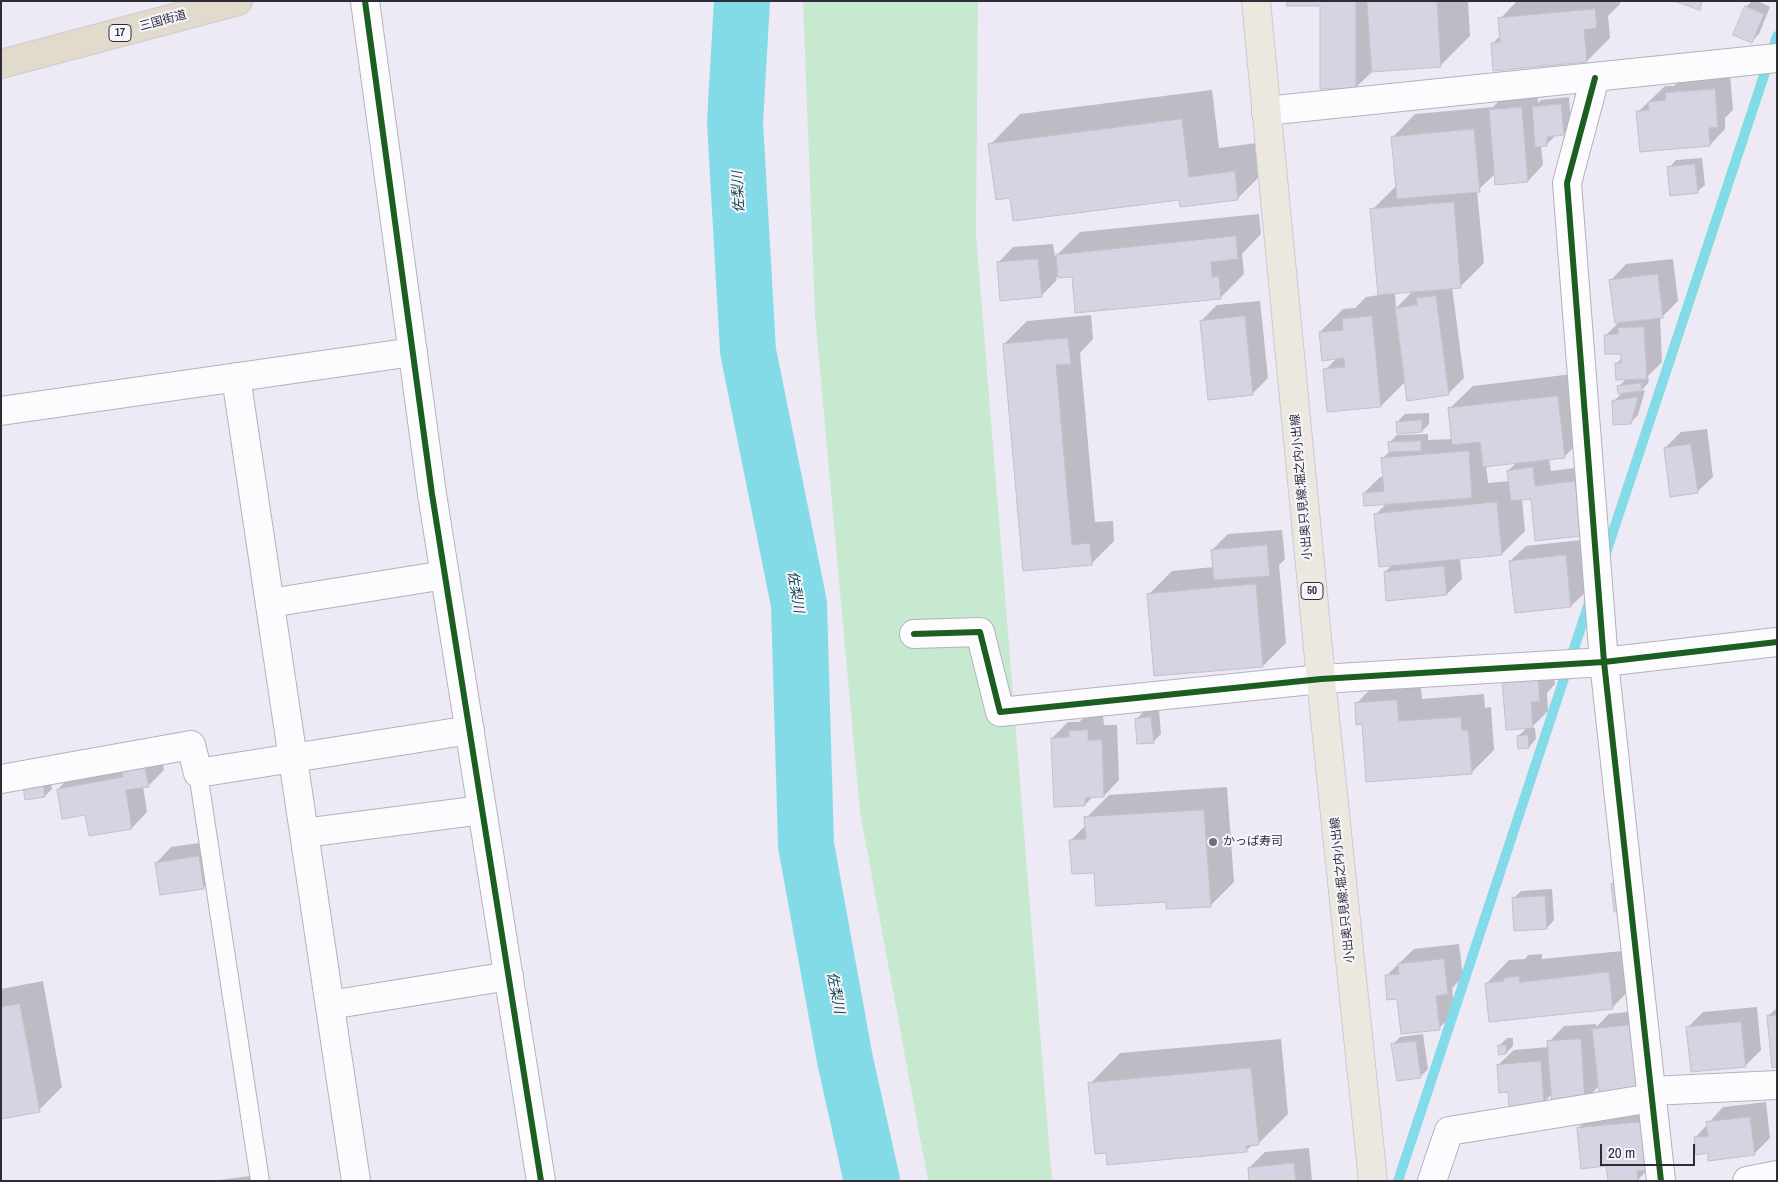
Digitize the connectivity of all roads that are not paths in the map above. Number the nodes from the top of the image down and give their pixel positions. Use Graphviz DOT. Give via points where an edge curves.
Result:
graph roads {
  1 [pos="238,1"];
  2 [pos="364,1"];
  3 [pos="1256,1"];
  4 [pos="1777,58"];
  5 [pos="1,64"];
  6 [pos="1595,78"];
  7 [pos="1266,111"];
  8 [pos="413,352"];
  9 [pos="236,377"];
  10 [pos="1,411"];
  11 [pos="445,574"];
  12 [pos="270,603"];
  13 [pos="914,634"];
  14 [pos="1777,642"];
  15 [pos="1604,662"];
  16 [pos="1321,679"];
  17 [pos="470,730"];
  18 [pos="293,758"];
  19 [pos="198,773"];
  20 [pos="1,779"];
  21 [pos="482,810"];
  22 [pos="304,834"];
  23 [pos="509,976"];
  24 [pos="330,1005"];
  25 [pos="1777,1085"];
  26 [pos="1652,1095"];
  27 [pos="1777,1175"];
  28 [pos="535,1180"];
  29 [pos="260,1181"];
  30 [pos="356,1181"];
  31 [pos="1373,1181"];
  32 [pos="1432,1181"];
  33 [pos="1661,1181"];
  34 [pos="1747,1181"];
  1 -- 5 [label="highway, 三国街道 / 17"];
  2 -- 8 [label="street"];
  3 -- 7 [label="main road, 小出奥只見線;堀之内小出線 / 50"];
  4 -- 6 [label="street"];
  6 -- 7 [label="street"];
  6 -- 15 [label="street" via="1567,183"];
  7 -- 16 [label="main road, 小出奥只見線;堀之内小出線 / 50"];
  8 -- 9 [label="street"];
  8 -- 11 [label="street"];
  9 -- 10 [label="street"];
  9 -- 12 [label="street"];
  11 -- 12 [label="street"];
  11 -- 17 [label="street"];
  12 -- 18 [label="street"];
  13 -- 16 [label="street" via="980,632 1000,712"];
  14 -- 15 [label="street"];
  15 -- 16 [label="street"];
  15 -- 26 [label="street"];
  16 -- 31 [label="main road, 小出奥只見線;堀之内小出線 / 50"];
  17 -- 18 [label="street"];
  17 -- 21 [label="street"];
  18 -- 19 [label="street"];
  18 -- 22 [label="street"];
  19 -- 20 [label="street" via="191,745"];
  19 -- 29 [label="lane"];
  21 -- 22 [label="street"];
  21 -- 23 [label="street"];
  22 -- 24 [label="street"];
  23 -- 24 [label="street"];
  23 -- 28 [label="street"];
  24 -- 30 [label="street"];
  25 -- 26 [label="street"];
  26 -- 32 [label="street" via="1449,1131"];
  26 -- 33 [label="street"];
  27 -- 34 [label="street"];
}
